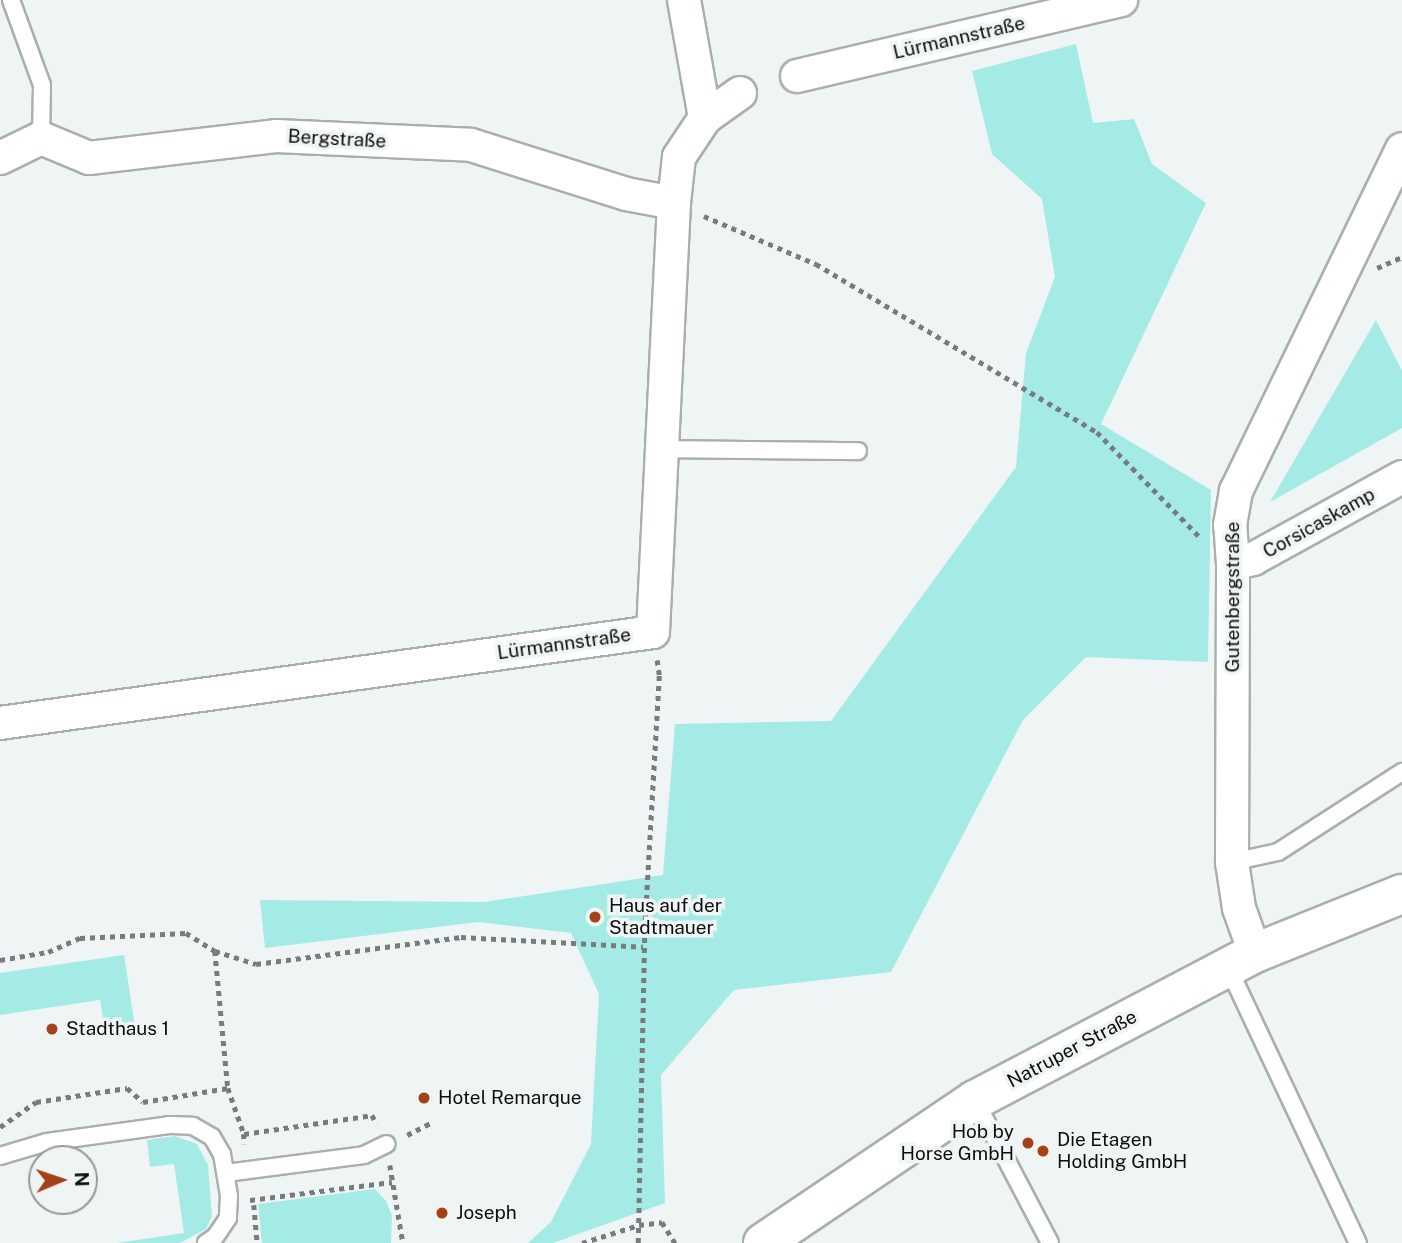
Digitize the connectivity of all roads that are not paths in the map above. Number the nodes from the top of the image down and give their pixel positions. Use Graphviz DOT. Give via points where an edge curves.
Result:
graph roads {
  1 [pos="11,0"];
  2 [pos="684,0"];
  3 [pos="1121,0"];
  4 [pos="797,76"];
  5 [pos="740,93"];
  6 [pos="705,118"];
  7 [pos="41,138"];
  8 [pos="1402,149"];
  9 [pos="0,158"];
  10 [pos="674,203"];
  11 [pos="662,449"];
  12 [pos="858,451"];
  13 [pos="1402,477"];
  14 [pos="1233,564"];
  15 [pos="0,723"];
  16 [pos="1402,772"];
  17 [pos="1232,862"];
  18 [pos="1402,894"];
  19 [pos="1241,960"];
  20 [pos="975,1100"];
  21 [pos="387,1144"];
  22 [pos="0,1156"];
  23 [pos="226,1173"];
  24 [pos="206,1243"];
  25 [pos="763,1243"];
  26 [pos="1051,1243"];
  27 [pos="1358,1243"];
  1 -- 7 [label="lane" via="42,85"];
  2 -- 6 [label="street"];
  3 -- 4 [label="street, Lürmannstraße"];
  5 -- 6 [label="street, Lürmannstraße"];
  6 -- 10 [label="street, Lürmannstraße" via="679,157"];
  7 -- 9 [label="street"];
  7 -- 10 [label="street, Bergstraße" via="89,158 276,136 471,145 626,194"];
  8 -- 14 [label="street, Gutenbergstraße" via="1236,491 1230,525"];
  10 -- 11 [label="street, Lürmannstraße"];
  11 -- 12 [label="lane"];
  11 -- 15 [label="street, Lürmannstraße" via="653,632"];
  13 -- 14 [label="street, Corsicaskamp" via="1253,559"];
  14 -- 17 [label="street, Gutenbergstraße"];
  16 -- 17 [label="lane" via="1278,852"];
  17 -- 19 [label="street, Gutenbergstraße"];
  18 -- 19 [label="main road, Natruper Straße"];
  19 -- 20 [label="main road, Natruper Straße"];
  19 -- 27 [label="lane"];
  20 -- 25 [label="main road, Natruper Straße"];
  20 -- 26 [label="lane"];
  21 -- 23 [label="lane" via="364,1155"];
  22 -- 23 [label="lane" via="47,1142 169,1125 193,1126 212,1137"];
  23 -- 24 [label="lane" via="228,1218"];
}
